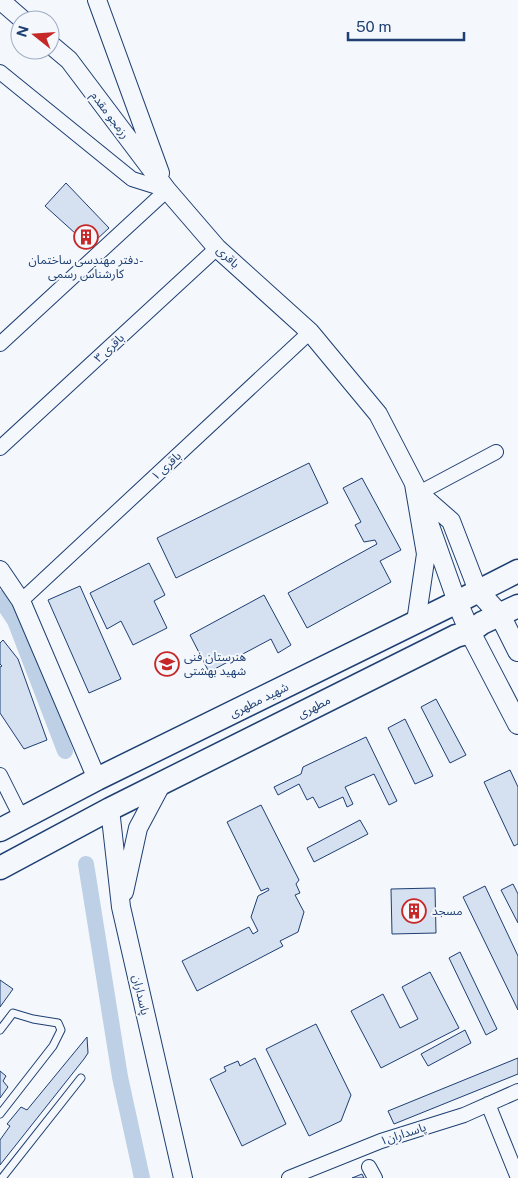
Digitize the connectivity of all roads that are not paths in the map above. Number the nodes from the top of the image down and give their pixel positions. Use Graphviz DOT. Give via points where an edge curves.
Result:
graph roads {
  1 [pos="0,0"];
  2 [pos="97,0"];
  3 [pos="12,10"];
  4 [pos="60,52"];
  5 [pos="0,72"];
  6 [pos="167,190"];
  7 [pos="218,248"];
  8 [pos="310,332"];
  9 [pos="0,344"];
  10 [pos="0,448"];
  11 [pos="496,452"];
  12 [pos="416,488"];
  13 [pos="0,570"];
  14 [pos="518,571"];
  15 [pos="478,591"];
  16 [pos="21,601"];
  17 [pos="457,602"];
  18 [pos="509,611"];
  19 [pos="416,622"];
  20 [pos="470,632"];
  21 [pos="518,651"];
  22 [pos="518,724"];
  23 [pos="0,775"];
  24 [pos="97,779"];
  25 [pos="162,783"];
  26 [pos="110,809"];
  27 [pos="22,819"];
  28 [pos="0,830"];
  29 [pos="0,868"];
  30 [pos="121,908"];
  31 [pos="0,1030"];
  32 [pos="82,1078"];
  33 [pos="518,1092"];
  34 [pos="488,1104"];
  35 [pos="0,1114"];
  36 [pos="297,1176"];
  37 [pos="2,1178"];
  38 [pos="183,1178"];
  39 [pos="518,1178"];
  1 -- 3 [label="street"];
  2 -- 6 [label="street"];
  4 -- 6 [label="street, رزمجو مقدم"];
  5 -- 6 [label="street" via="132,179"];
  6 -- 7 [label="street, باقری"];
  6 -- 9 [label="street"];
  7 -- 8 [label="street, باقری"];
  7 -- 10 [label="street, باقری ۳"];
  8 -- 12 [label="street, باقری" via="378,414"];
  8 -- 16 [label="street, باقری ۱"];
  11 -- 12 [label="street"];
  12 -- 15 [label="street" via="451,521"];
  12 -- 17 [label="street, باقری"];
  12 -- 19 [label="street" via="426,554"];
  13 -- 16 [label="street"];
  14 -- 15 [label="main road, شهید مطهری"];
  15 -- 17 [label="main road, شهید مطهری"];
  15 -- 18 [label="main road"];
  16 -- 24 [label="street"];
  17 -- 19 [label="main road, شهید مطهری"];
  17 -- 20 [label="main road"];
  18 -- 20 [label="main road, مطهری"];
  18 -- 21 [label="main road"];
  19 -- 24 [label="main road, شهید مطهری"];
  20 -- 22 [label="main road"];
  20 -- 25 [label="main road, مطهری" via="456,636"];
  23 -- 27 [label="street"];
  24 -- 26 [label="main road"];
  24 -- 27 [label="main road, شهید مطهری"];
  25 -- 26 [label="main road, مطهری"];
  25 -- 30 [label="street" via="138,828"];
  26 -- 29 [label="main road"];
  26 -- 30 [label="street, پاسداران"];
  27 -- 28 [label="main road, شهید مطهری"];
  30 -- 38 [label="street, پاسداران"];
  31 -- 35 [label="lane" via="13,1013 58,1022 61,1030 53,1046"];
  32 -- 37 [label="lane"];
  33 -- 34 [label="street, پاسداران۱"];
  34 -- 36 [label="street, پاسداران۱" via="464,1115 381,1141"];
  34 -- 39 [label="street"];
}
